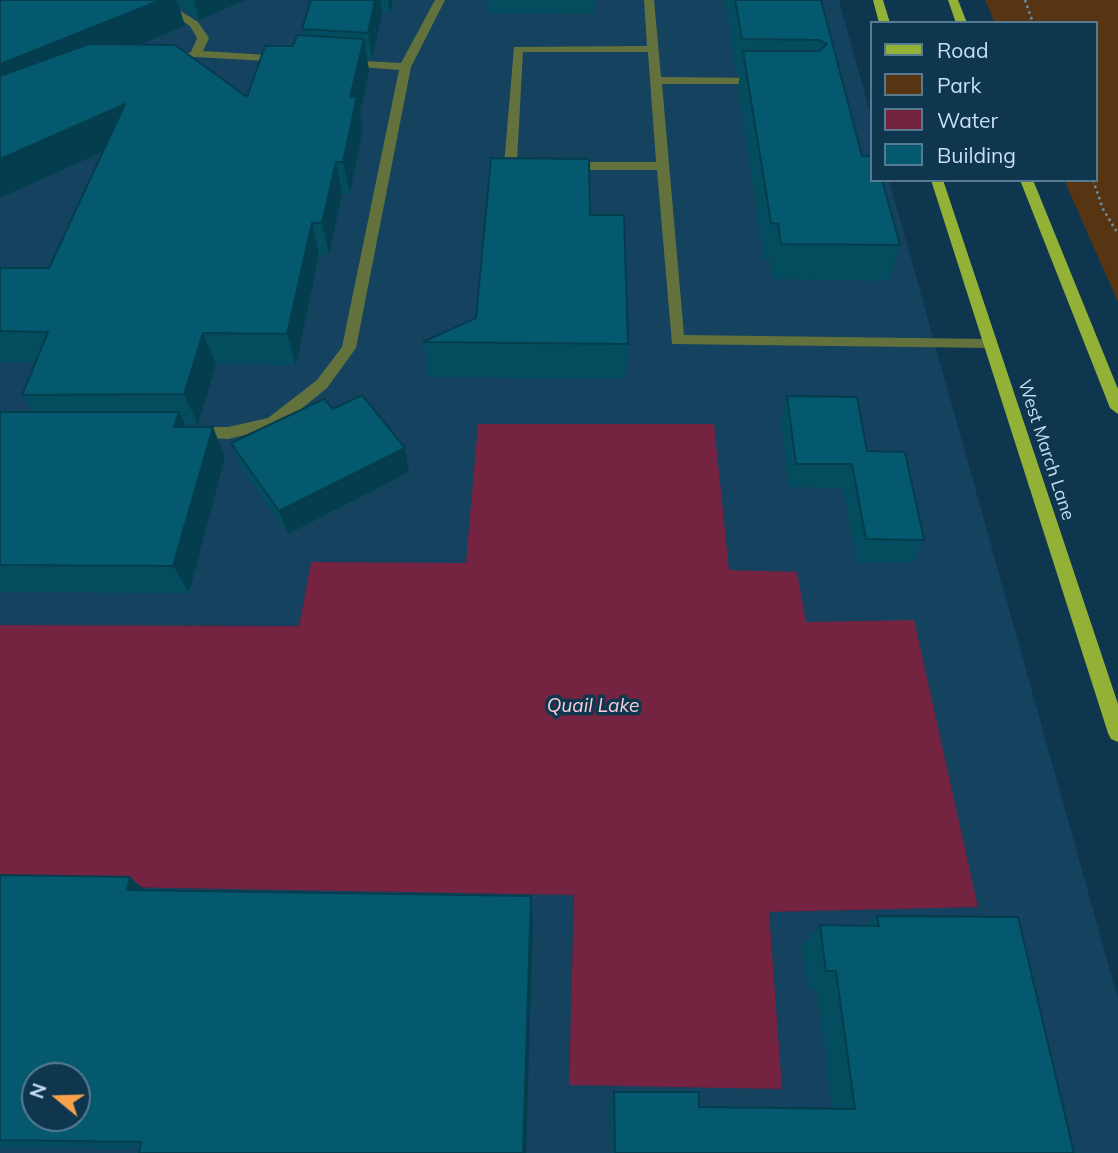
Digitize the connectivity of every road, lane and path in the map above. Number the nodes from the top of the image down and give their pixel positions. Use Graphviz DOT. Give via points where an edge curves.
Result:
graph roads {
  1 [pos="156,0"];
  2 [pos="440,0"];
  3 [pos="649,0"];
  4 [pos="878,0"];
  5 [pos="953,0"];
  6 [pos="1025,0"];
  7 [pos="884,21"];
  8 [pos="961,21"];
  9 [pos="1033,21"];
  10 [pos="653,50"];
  11 [pos="196,54"];
  12 [pos="294,60"];
  13 [pos="335,62"];
  14 [pos="156,63"];
  15 [pos="405,66"];
  16 [pos="656,80"];
  17 [pos="772,81"];
  18 [pos="538,166"];
  19 [pos="552,166"];
  20 [pos="663,166"];
  21 [pos="938,182"];
  22 [pos="1027,182"];
  23 [pos="1094,182"];
  24 [pos="1118,234"];
  25 [pos="990,344"];
  26 [pos="1118,408"];
  27 [pos="174,433"];
  28 [pos="1118,733"];
  1 -- 11 [label="street" via="194,24 203,38"];
  2 -- 15 [label="street"];
  3 -- 10 [label="street"];
  4 -- 7 [label="main road"];
  5 -- 8 [label="main road"];
  6 -- 9 [label="path"];
  10 -- 16 [label="street"];
  10 -- 18 [label="street" via="517,49 510,165"];
  11 -- 12 [label="street"];
  11 -- 14 [label="street"];
  13 -- 15 [label="street"];
  15 -- 27 [label="street" via="349,348 322,384 273,423 228,433"];
  16 -- 17 [label="street"];
  16 -- 20 [label="street"];
  19 -- 20 [label="street"];
  20 -- 25 [label="street" via="677,340"];
  21 -- 25 [label="main road, West March Lane"];
  22 -- 26 [label="main road"];
  23 -- 24 [label="path"];
  25 -- 28 [label="main road, West March Lane"];
}
